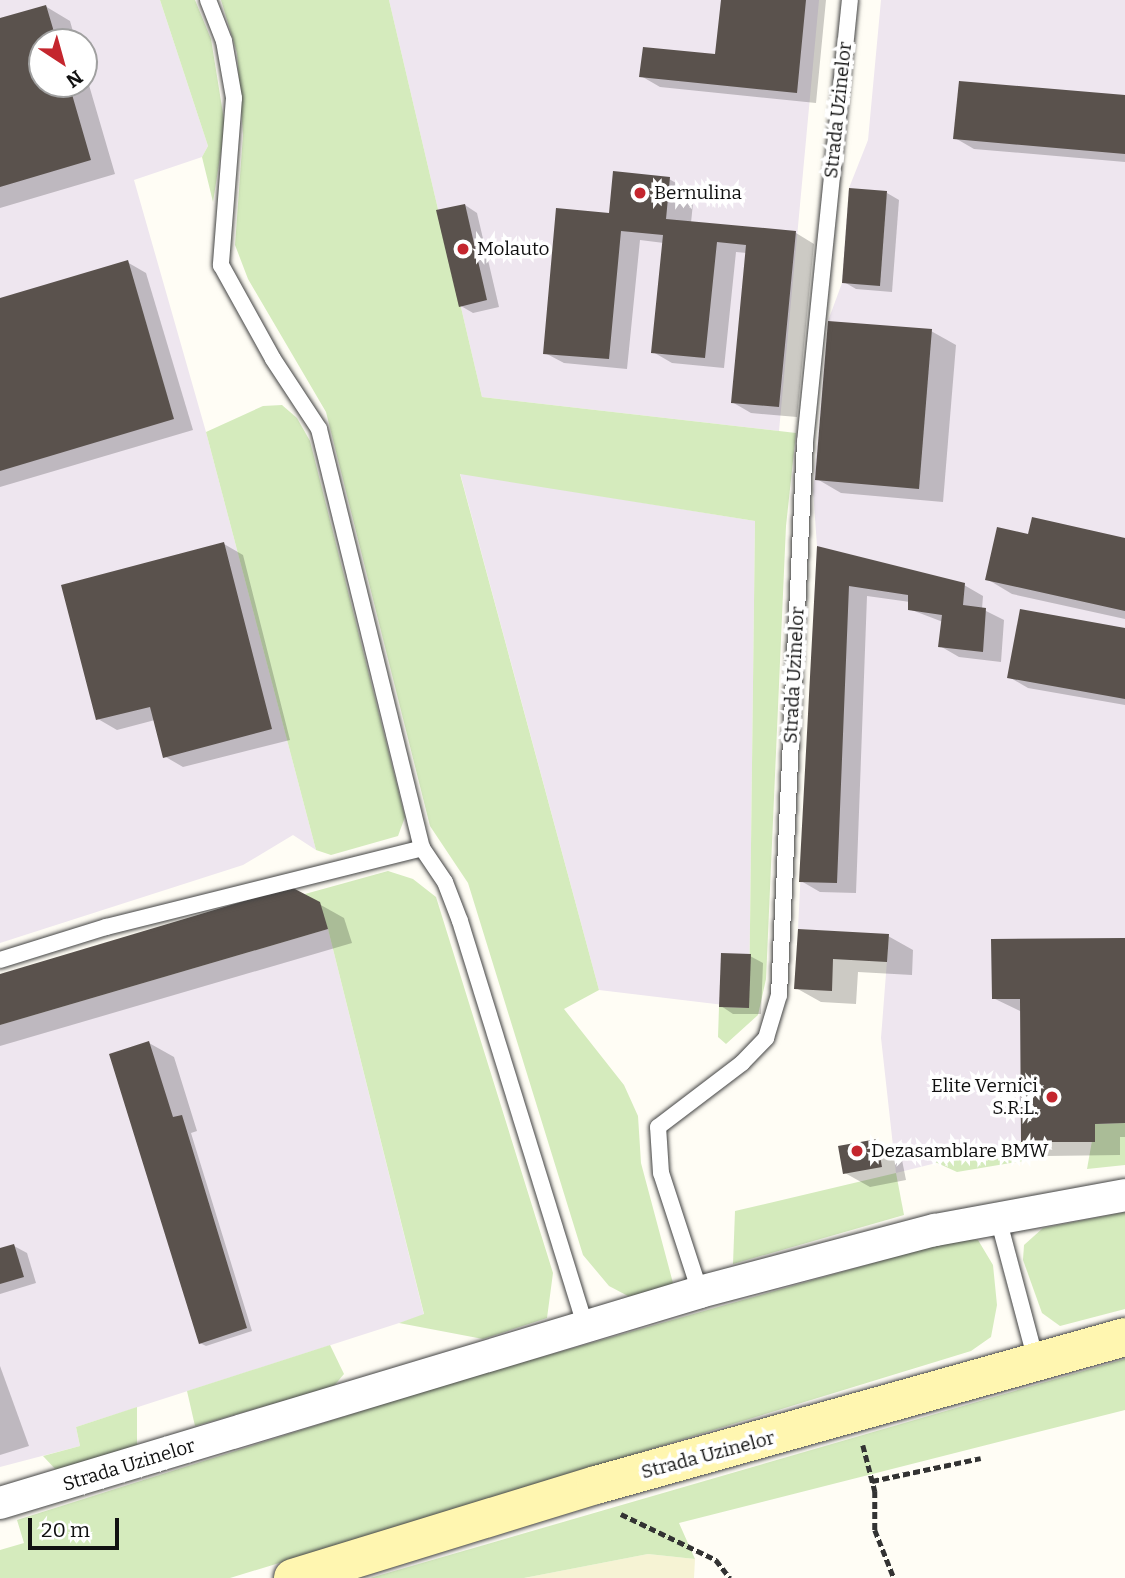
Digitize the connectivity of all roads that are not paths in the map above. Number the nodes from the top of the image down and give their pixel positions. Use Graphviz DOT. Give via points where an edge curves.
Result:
graph roads {
  1 [pos="208,0"];
  2 [pos="849,0"];
  3 [pos="422,848"];
  4 [pos="0,960"];
  5 [pos="1125,1195"];
  6 [pos="998,1218"];
  7 [pos="700,1292"];
  8 [pos="586,1327"];
  9 [pos="1125,1337"];
  10 [pos="1037,1363"];
  11 [pos="0,1503"];
  12 [pos="293,1578"];
  1 -- 3 [label="lane" via="224,41 234,97 220,265 272,359 319,429"];
  2 -- 7 [label="lane, Strada Uzinelor" via="806,442 779,995 766,1038 742,1063 658,1127 661,1173"];
  3 -- 4 [label="lane" via="144,917"];
  3 -- 8 [label="lane" via="444,882 460,921"];
  5 -- 6 [label="street, Strada Uzinelor"];
  6 -- 7 [label="street, Strada Uzinelor" via="935,1230"];
  6 -- 10 [label="lane"];
  7 -- 8 [label="street, Strada Uzinelor"];
  8 -- 11 [label="street, Strada Uzinelor"];
  9 -- 10 [label="street, Strada Uzinelor"];
  10 -- 12 [label="street, Strada Uzinelor" via="576,1492"];
}
